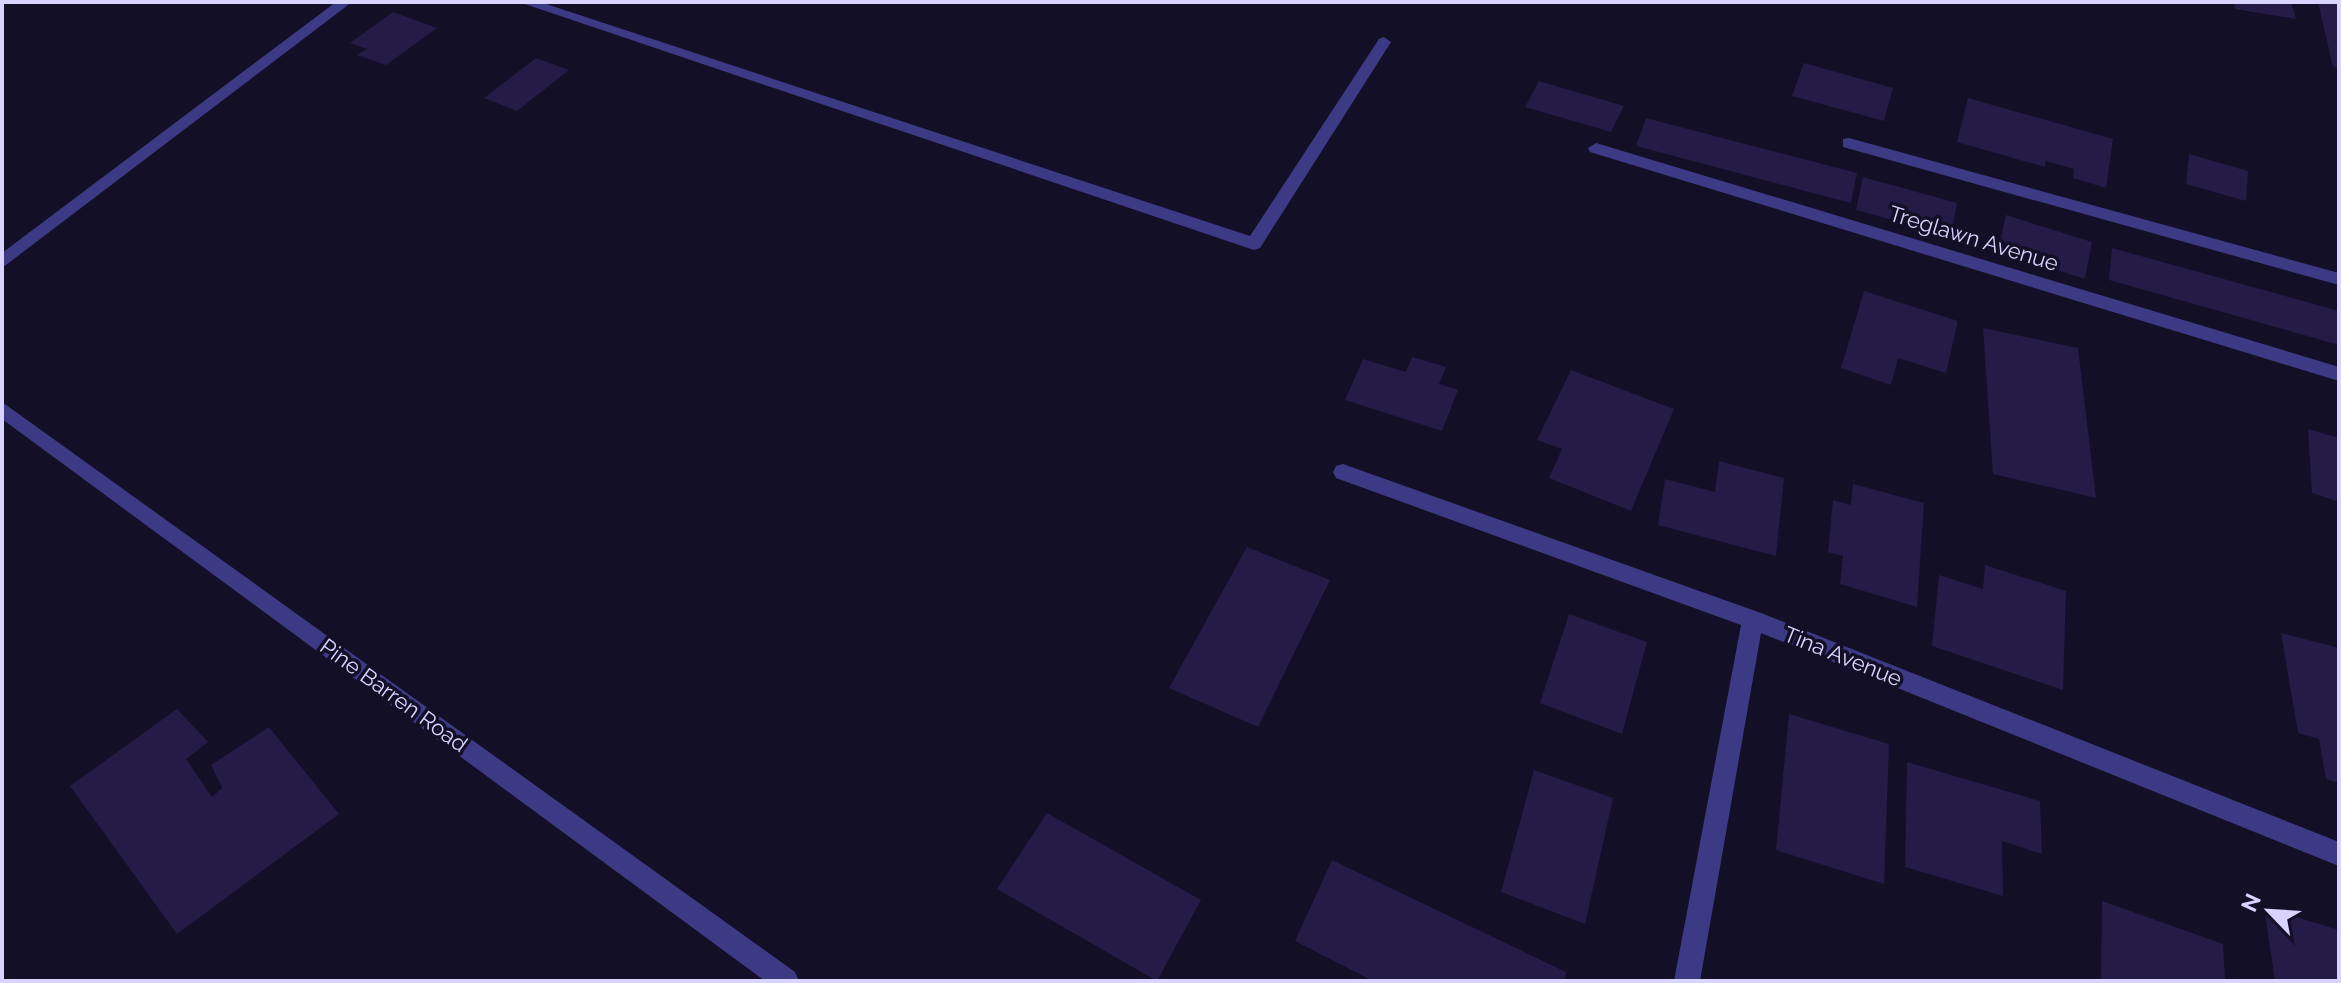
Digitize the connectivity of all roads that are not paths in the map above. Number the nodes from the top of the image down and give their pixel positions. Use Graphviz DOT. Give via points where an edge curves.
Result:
graph roads {
  1 [pos="345,2"];
  2 [pos="526,2"];
  3 [pos="1384,42"];
  4 [pos="1849,143"];
  5 [pos="1596,148"];
  6 [pos="2,262"];
  7 [pos="2339,279"];
  8 [pos="2339,374"];
  9 [pos="2,409"];
  10 [pos="1343,472"];
  11 [pos="1753,620"];
  12 [pos="2339,854"];
  13 [pos="786,981"];
  14 [pos="1687,981"];
  1 -- 6 [label="street"];
  2 -- 3 [label="street" via="1254,244"];
  4 -- 7 [label="street"];
  5 -- 8 [label="street, Treglawn Avenue"];
  9 -- 13 [label="street, Pine Barren Road"];
  10 -- 11 [label="street, Tina Avenue"];
  11 -- 12 [label="street, Tina Avenue"];
  11 -- 14 [label="street"];
}
